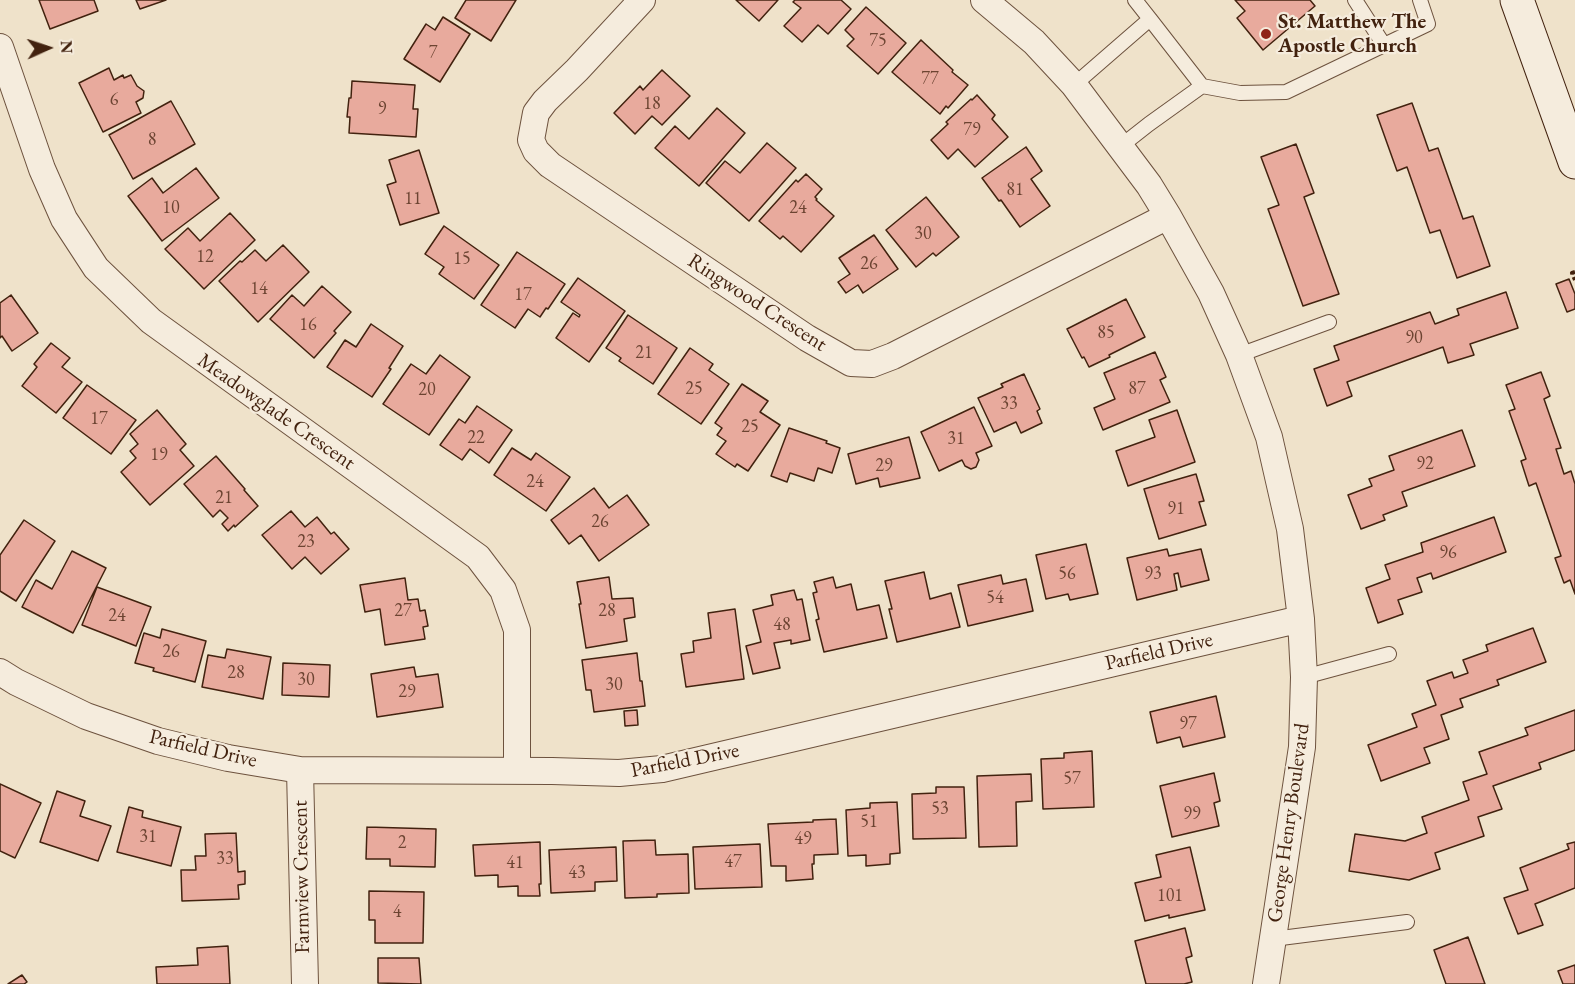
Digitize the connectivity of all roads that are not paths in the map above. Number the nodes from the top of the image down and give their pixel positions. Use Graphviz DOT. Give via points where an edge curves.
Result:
graph roads {
  1 [pos="642,0"];
  2 [pos="984,0"];
  3 [pos="1135,0"];
  4 [pos="1355,0"];
  5 [pos="1420,0"];
  6 [pos="1517,0"];
  7 [pos="1150,19"];
  8 [pos="1384,45"];
  9 [pos="0,47"];
  10 [pos="1074,85"];
  11 [pos="1203,86"];
  12 [pos="1120,146"];
  13 [pos="1575,162"];
  14 [pos="1168,216"];
  15 [pos="1329,322"];
  16 [pos="1239,355"];
  17 [pos="1301,619"];
  18 [pos="1389,654"];
  19 [pos="0,672"];
  20 [pos="1304,677"];
  21 [pos="300,770"];
  22 [pos="517,771"];
  23 [pos="1407,922"];
  24 [pos="1273,939"];
  25 [pos="305,984"];
  26 [pos="1266,984"];
  1 -- 14 [label="street, Ringwood Crescent" via="536,113 531,140 536,151 550,165 787,325 851,363 872,364 893,356"];
  2 -- 10 [label="street, George Henry Boulevard" via="1034,42"];
  3 -- 7 [label="lane"];
  4 -- 8 [label="lane"];
  5 -- 8 [label="lane" via="1428,24"];
  6 -- 13 [label="main road"];
  7 -- 10 [label="lane"];
  7 -- 11 [label="lane"];
  8 -- 11 [label="lane" via="1286,92 1240,93"];
  9 -- 22 [label="street, Meadowglade Crescent" via="42,169 64,219 96,268 150,321 478,557 503,590 517,630"];
  10 -- 12 [label="street, George Henry Boulevard"];
  11 -- 12 [label="lane"];
  12 -- 14 [label="street, George Henry Boulevard"];
  14 -- 16 [label="street, George Henry Boulevard" via="1211,293"];
  15 -- 16 [label="lane"];
  16 -- 17 [label="street, George Henry Boulevard" via="1269,437 1290,529"];
  17 -- 20 [label="street, George Henry Boulevard"];
  17 -- 22 [label="street, Parfield Drive" via="662,770"];
  18 -- 20 [label="lane"];
  19 -- 21 [label="street, Parfield Drive" via="86,716 158,741"];
  20 -- 24 [label="street, George Henry Boulevard" via="1302,747"];
  21 -- 22 [label="street, Parfield Drive"];
  21 -- 25 [label="street, Farmview Crescent"];
  23 -- 24 [label="lane"];
  24 -- 26 [label="street, George Henry Boulevard"];
}
